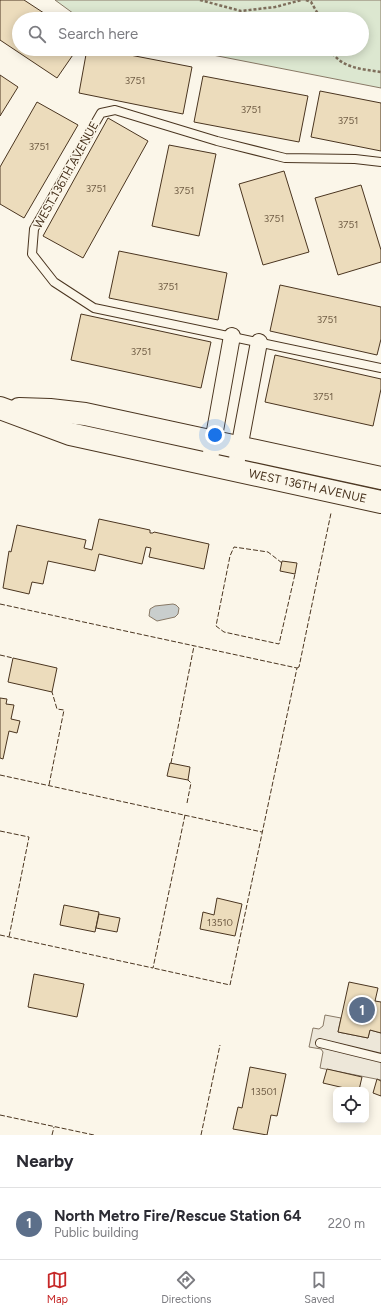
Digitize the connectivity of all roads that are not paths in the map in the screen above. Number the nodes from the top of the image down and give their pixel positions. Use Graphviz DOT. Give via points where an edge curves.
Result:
graph roads {
  1 [pos="381,162"];
  2 [pos="232,336"];
  3 [pos="259,342"];
  4 [pos="381,368"];
  5 [pos="0,408"];
  6 [pos="213,442"];
  7 [pos="239,448"];
  8 [pos="208,464"];
  9 [pos="235,470"];
  10 [pos="381,478"];
  11 [pos="381,502"];
  12 [pos="320,1043"];
  13 [pos="381,1058"];
  1 -- 2 [label="lane, WEST 136TH AVENUE" via="285,158 115,110 101,113 34,229 32,254 54,282 94,308"];
  2 -- 3 [label="lane, WEST 136TH AVENUE"];
  2 -- 6 [label="street"];
  3 -- 4 [label="lane, WEST 136TH AVENUE"];
  3 -- 7 [label="street, WEST 136TH AVENUE"];
  5 -- 6 [label="main road, WEST 136TH AVENUE" via="85,414"];
  5 -- 8 [label="main road, WEST 136TH AVENUE" via="70,434"];
  6 -- 7 [label="main road, WEST 136TH AVENUE"];
  6 -- 8 [label="street"];
  7 -- 9 [label="street, WEST 136TH AVENUE"];
  7 -- 10 [label="main road, WEST 136TH AVENUE"];
  8 -- 9 [label="main road, WEST 136TH AVENUE"];
  9 -- 11 [label="main road, WEST 136TH AVENUE"];
  12 -- 13 [label="lane"];
}
